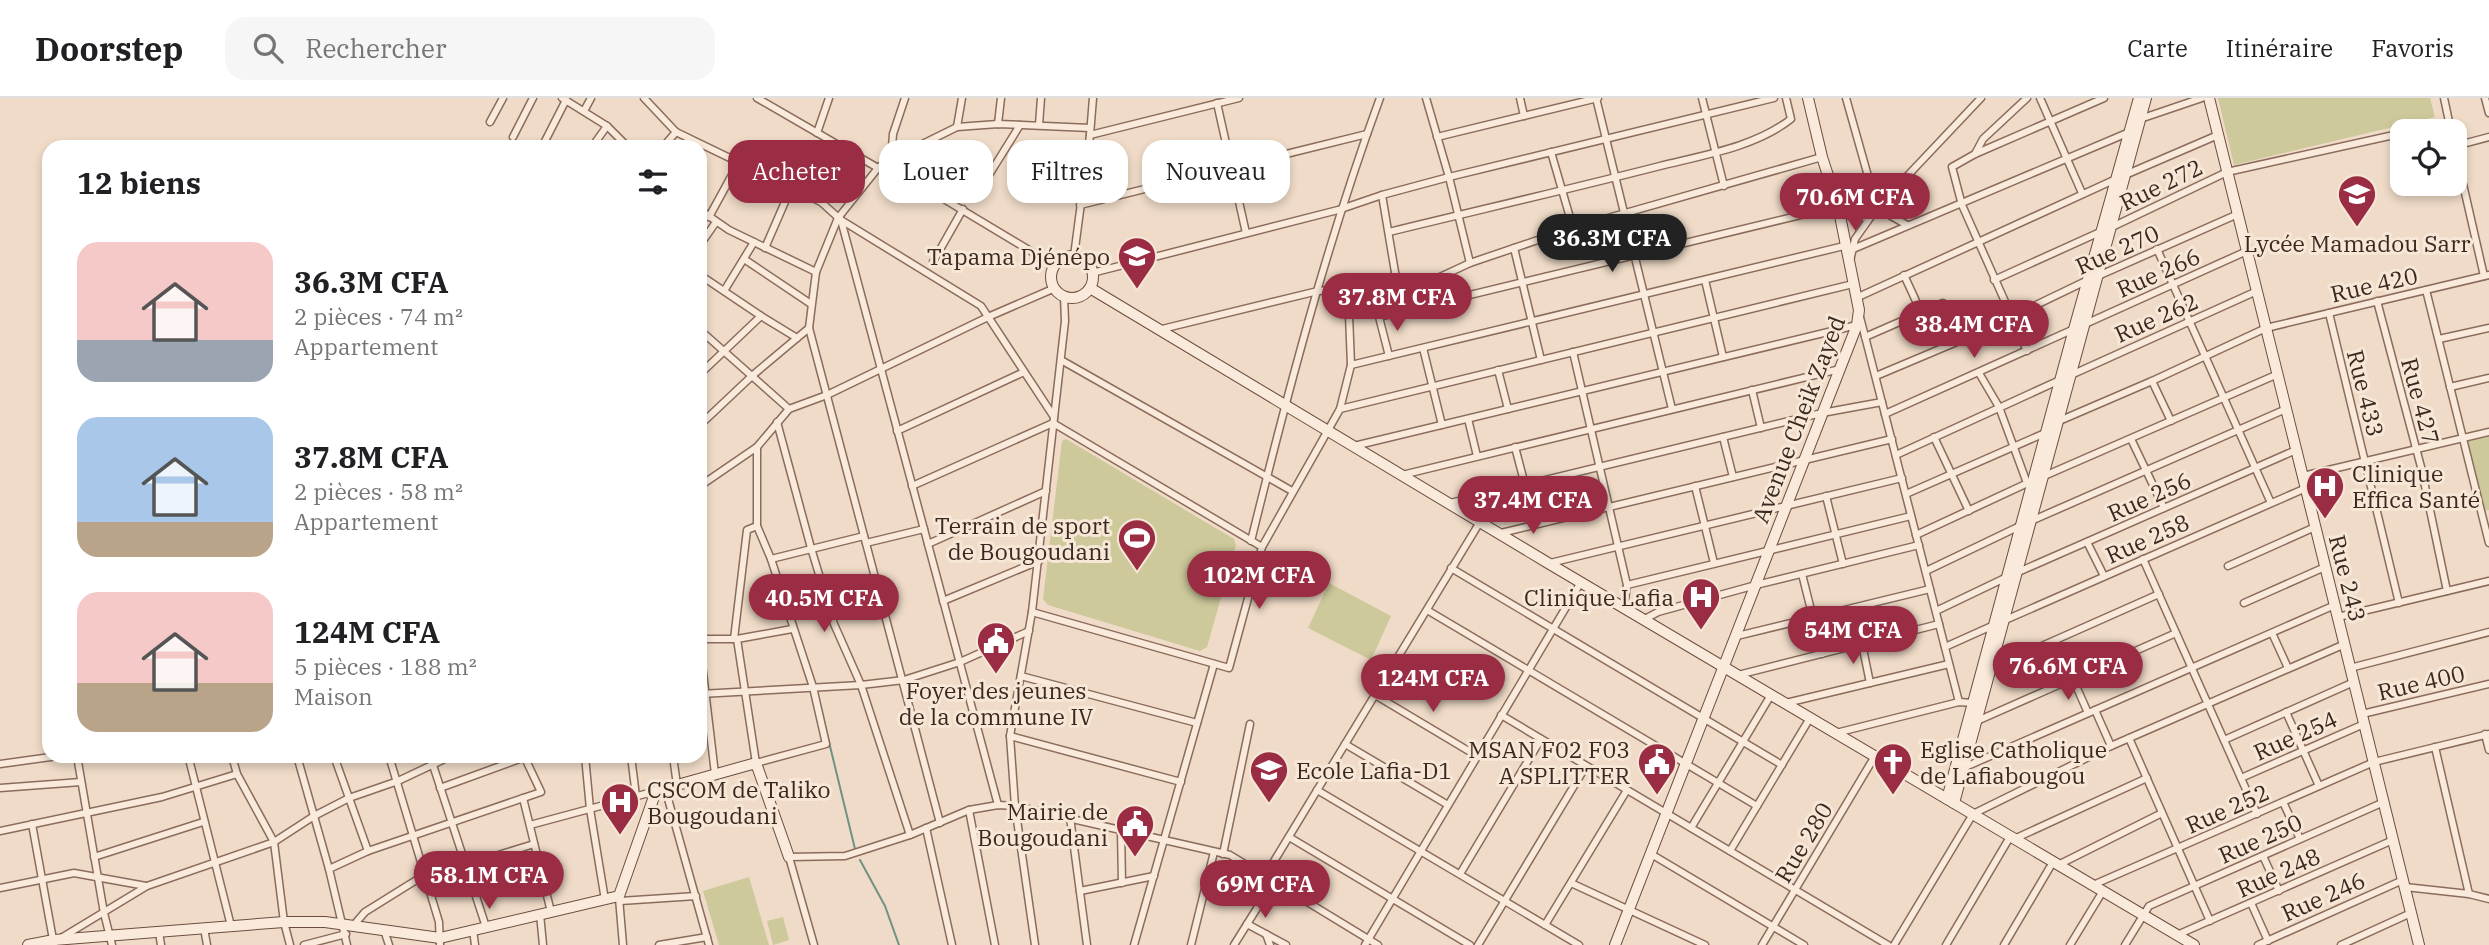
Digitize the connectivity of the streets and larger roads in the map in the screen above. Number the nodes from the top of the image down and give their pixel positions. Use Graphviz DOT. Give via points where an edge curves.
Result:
graph roads {
  1 [pos="503,98"];
  2 [pos="533,98"];
  3 [pos="591,98"];
  4 [pos="644,98"];
  5 [pos="757,98"];
  6 [pos="830,98"];
  7 [pos="962,98"];
  8 [pos="1001,98"];
  9 [pos="1041,98"];
  10 [pos="1093,98"];
  11 [pos="1239,98"];
  12 [pos="1380,98"];
  13 [pos="1427,98"];
  14 [pos="1520,98"];
  15 [pos="1597,98"];
  16 [pos="1702,98"];
  17 [pos="1774,98"];
  18 [pos="1786,98"];
  19 [pos="1808,98"];
  20 [pos="1846,98"];
  21 [pos="1981,98"];
  22 [pos="2027,98"];
  23 [pos="2040,98"];
  24 [pos="2104,98"];
  25 [pos="2139,98"];
  26 [pos="2146,98"];
  27 [pos="2202,98"];
  28 [pos="2209,98"];
  29 [pos="2444,98"];
  30 [pos="2485,98"];
  31 [pos="564,99"];
  32 [pos="903,99"];
  33 [pos="1217,103"];
  34 [pos="584,111"];
  35 [pos="2489,113"];
  36 [pos="1706,114"];
  37 [pos="1524,116"];
  38 [pos="2140,119"];
  39 [pos="2448,119"];
  40 [pos="2050,121"];
  41 [pos="490,122"];
  42 [pos="999,124"];
  43 [pos="1020,125"];
  44 [pos="1038,125"];
  45 [pos="607,126"];
  46 [pos="957,127"];
  47 [pos="1090,131"];
  48 [pos="2133,131"];
  49 [pos="676,132"];
  50 [pos="817,133"];
  51 [pos="1367,134"];
  52 [pos="2218,135"];
  53 [pos="2390,136"];
  54 [pos="513,137"];
  55 [pos="1437,137"];
  56 [pos="1606,138"];
  57 [pos="2489,138"];
  58 [pos="545,140"];
  59 [pos="597,140"];
  60 [pos="621,140"];
  61 [pos="669,140"];
  62 [pos="692,140"];
  63 [pos="891,140"];
  64 [pos="931,140"];
  65 [pos="1225,140"];
  66 [pos="2467,144"];
  67 [pos="707,148"];
  68 [pos="1551,152"];
  69 [pos="1715,152"];
  70 [pos="1290,153"];
  71 [pos="1975,154"];
  72 [pos="1822,157"];
  73 [pos="2066,158"];
  74 [pos="728,159"];
  75 [pos="879,162"];
  76 [pos="993,168"];
  77 [pos="879,170"];
  78 [pos="2227,172"];
  79 [pos="1449,177"];
  80 [pos="1615,177"];
  81 [pos="2120,177"];
  82 [pos="728,182"];
  83 [pos="1724,186"];
  84 [pos="1142,189"];
  85 [pos="1562,190"];
  86 [pos="2082,193"];
  87 [pos="1382,195"];
  88 [pos="2467,196"];
  89 [pos="784,203"];
  90 [pos="822,203"];
  91 [pos="952,203"];
  92 [pos="1239,203"];
  93 [pos="1080,205"];
  94 [pos="1962,205"];
  95 [pos="1838,206"];
  96 [pos="1344,208"];
  97 [pos="1877,208"];
  98 [pos="963,209"];
  99 [pos="1624,212"];
  100 [pos="2238,214"];
  101 [pos="1458,215"];
  102 [pos="709,217"];
  103 [pos="839,219"];
  104 [pos="716,222"];
  105 [pos="1907,225"];
  106 [pos="1573,228"];
  107 [pos="2106,230"];
  108 [pos="1389,232"];
  109 [pos="1246,233"];
  110 [pos="707,235"];
  111 [pos="754,242"];
  112 [pos="1977,242"];
  113 [pos="1849,247"];
  114 [pos="765,248"];
  115 [pos="1514,248"];
  116 [pos="2157,249"];
  117 [pos="2247,251"];
  118 [pos="1634,255"];
  119 [pos="1074,256"];
  120 [pos="744,259"];
  121 [pos="933,261"];
  122 [pos="1470,263"];
  123 [pos="1055,265"];
  124 [pos="816,272"];
  125 [pos="1093,273"];
  126 [pos="1904,275"];
  127 [pos="2486,276"];
  128 [pos="2092,278"];
  129 [pos="707,280"];
  130 [pos="1704,280"];
  131 [pos="1994,280"];
  132 [pos="1522,282"];
  133 [pos="1397,284"];
  134 [pos="1853,284"];
  135 [pos="2173,285"];
  136 [pos="1055,288"];
  137 [pos="1090,288"];
  138 [pos="2426,290"];
  139 [pos="724,291"];
  140 [pos="1318,291"];
  141 [pos="2257,291"];
  142 [pos="1644,294"];
  143 [pos="1064,296"];
  144 [pos="1399,296"];
  145 [pos="1856,298"];
  146 [pos="2377,301"];
  147 [pos="1942,303"];
  148 [pos="811,304"];
  149 [pos="1859,310"];
  150 [pos="1921,312"];
  151 [pos="2329,313"];
  152 [pos="761,316"];
  153 [pos="988,317"];
  154 [pos="2011,317"];
  155 [pos="1714,318"];
  156 [pos="1532,321"];
  157 [pos="2189,321"];
  158 [pos="1857,325"];
  159 [pos="2079,327"];
  160 [pos="809,328"];
  161 [pos="2266,328"];
  162 [pos="2489,328"];
  163 [pos="1162,329"];
  164 [pos="1654,333"];
  165 [pos="707,336"];
  166 [pos="1866,337"];
  167 [pos="797,338"];
  168 [pos="2439,340"];
  169 [pos="1959,341"];
  170 [pos="1423,348"];
  171 [pos="725,351"];
  172 [pos="2027,351"];
  173 [pos="1573,352"];
  174 [pos="1389,356"];
  175 [pos="2206,356"];
  176 [pos="1723,357"];
  177 [pos="1060,360"];
  178 [pos="1541,360"];
  179 [pos="1351,365"];
  180 [pos="707,368"];
  181 [pos="1840,369"];
  182 [pos="881,370"];
  183 [pos="1498,370"];
  184 [pos="1024,372"];
  185 [pos="1663,372"];
  186 [pos="1979,373"];
  187 [pos="2278,374"];
  188 [pos="753,375"];
  189 [pos="1876,376"];
  190 [pos="2065,378"];
  191 [pos="2489,378"];
  192 [pos="2152,381"];
  193 [pos="1432,386"];
  194 [pos="2450,387"];
  195 [pos="1752,390"];
  196 [pos="1582,391"];
  197 [pos="827,395"];
  198 [pos="2224,397"];
  199 [pos="1882,402"];
  200 [pos="1285,403"];
  201 [pos="1999,407"];
  202 [pos="789,409"];
  203 [pos="1340,409"];
  204 [pos="1508,409"];
  205 [pos="1672,409"];
  206 [pos="2286,409"];
  207 [pos="1822,413"];
  208 [pos="1885,414"];
  209 [pos="707,418"];
  210 [pos="1468,419"];
  211 [pos="1054,420"];
  212 [pos="2057,421"];
  213 [pos="2171,421"];
  214 [pos="777,422"];
  215 [pos="1442,425"];
  216 [pos="1761,428"];
  217 [pos="1591,429"];
  218 [pos="2238,430"];
  219 [pos="897,431"];
  220 [pos="1327,431"];
  221 [pos="2489,432"];
  222 [pos="2045,433"];
  223 [pos="1723,437"];
  224 [pos="1934,437"];
  225 [pos="2463,438"];
  226 [pos="1892,439"];
  227 [pos="2131,439"];
  228 [pos="1354,446"];
  229 [pos="2014,446"];
  230 [pos="757,447"];
  231 [pos="1515,447"];
  232 [pos="2296,450"];
  233 [pos="2416,450"];
  234 [pos="1896,455"];
  235 [pos="1477,456"];
  236 [pos="1802,460"];
  237 [pos="2365,462"];
  238 [pos="1600,467"];
  239 [pos="2255,467"];
  240 [pos="2146,470"];
  241 [pos="1951,474"];
  242 [pos="1400,475"];
  243 [pos="2303,476"];
  244 [pos="1267,477"];
  245 [pos="1733,477"];
  246 [pos="1902,478"];
  247 [pos="707,481"];
  248 [pos="2034,481"];
  249 [pos="1524,485"];
  250 [pos="912,486"];
  251 [pos="1695,486"];
  252 [pos="2306,488"];
  253 [pos="1046,491"];
  254 [pos="1292,491"];
  255 [pos="1906,494"];
  256 [pos="1826,496"];
  257 [pos="1448,503"];
  258 [pos="2271,503"];
  259 [pos="1786,506"];
  260 [pos="1609,507"];
  261 [pos="2164,509"];
  262 [pos="1969,511"];
  263 [pos="1911,516"];
  264 [pos="1480,522"];
  265 [pos="2026,523"];
  266 [pos="1705,525"];
  267 [pos="757,526"];
  268 [pos="2315,527"];
  269 [pos="924,529"];
  270 [pos="1499,534"];
  271 [pos="1836,534"];
  272 [pos="1916,535"];
  273 [pos="865,540"];
  274 [pos="1251,541"];
  275 [pos="2087,542"];
  276 [pos="2489,543"];
  277 [pos="928,544"];
  278 [pos="1919,545"];
  279 [pos="1618,546"];
  280 [pos="1262,547"];
  281 [pos="811,548"];
  282 [pos="1769,550"];
  283 [pos="771,559"];
  284 [pos="2143,559"];
  285 [pos="1038,561"];
  286 [pos="1548,563"];
  287 [pos="1714,564"];
  288 [pos="1843,564"];
  289 [pos="2228,566"];
  290 [pos="2325,567"];
  291 [pos="1451,568"];
  292 [pos="1926,571"];
  293 [pos="1802,574"];
  294 [pos="2011,576"];
  295 [pos="2104,576"];
  296 [pos="1581,582"];
  297 [pos="2489,582"];
  298 [pos="1627,584"];
  299 [pos="1756,585"];
  300 [pos="1930,589"];
  301 [pos="2447,591"];
  302 [pos="2159,594"];
  303 [pos="943,601"];
  304 [pos="2244,603"];
  305 [pos="2399,603"];
  306 [pos="2335,605"];
  307 [pos="1624,607"];
  308 [pos="1426,610"];
  309 [pos="1936,611"];
  310 [pos="1032,612"];
  311 [pos="1813,617"];
  312 [pos="2338,617"];
  313 [pos="1645,619"];
  314 [pos="1998,623"];
  315 [pos="1939,624"];
  316 [pos="792,629"];
  317 [pos="1553,629"];
  318 [pos="1029,631"];
  319 [pos="2489,632"];
  320 [pos="2176,633"];
  321 [pos="2272,633"];
  322 [pos="1737,636"];
  323 [pos="707,639"];
  324 [pos="735,639"];
  325 [pos="1862,644"];
  326 [pos="2345,644"];
  327 [pos="1945,647"];
  328 [pos="1822,654"];
  329 [pos="960,663"];
  330 [pos="1214,664"];
  331 [pos="1949,664"];
  332 [pos="1724,667"];
  333 [pos="2350,667"];
  334 [pos="1990,668"];
  335 [pos="2192,668"];
  336 [pos="2288,668"];
  337 [pos="1528,670"];
  338 [pos="1738,675"];
  339 [pos="1021,676"];
  340 [pos="2073,679"];
  341 [pos="904,680"];
  342 [pos="2354,682"];
  343 [pos="1870,683"];
  344 [pos="2489,684"];
  345 [pos="861,685"];
  346 [pos="813,687"];
  347 [pos="745,691"];
  348 [pos="707,694"];
  349 [pos="1375,695"];
  350 [pos="1771,695"];
  351 [pos="1959,702"];
  352 [pos="1786,703"];
  353 [pos="1977,704"];
  354 [pos="2208,704"];
  355 [pos="2092,712"];
  356 [pos="2286,712"];
  357 [pos="1501,715"];
  358 [pos="1811,718"];
  359 [pos="1704,719"];
  360 [pos="2363,719"];
  361 [pos="707,721"];
  362 [pos="1977,721"];
  363 [pos="1197,723"];
  364 [pos="1250,724"];
  365 [pos="1836,733"];
  366 [pos="2487,734"];
  367 [pos="1010,736"];
  368 [pos="2129,738"];
  369 [pos="1541,739"];
  370 [pos="2224,740"];
  371 [pos="1743,742"];
  372 [pos="1345,744"];
  373 [pos="2111,746"];
  374 [pos="2435,747"];
  375 [pos="2303,750"];
  376 [pos="2489,750"];
  377 [pos="1476,756"];
  378 [pos="1875,756"];
  379 [pos="42,758"];
  380 [pos="2374,762"];
  381 [pos="78,763"];
  382 [pos="190,763"];
  383 [pos="234,763"];
  384 [pos="299,763"];
  385 [pos="336,763"];
  386 [pos="392,763"];
  387 [pos="431,763"];
  388 [pos="438,763"];
  389 [pos="506,763"];
  390 [pos="528,763"];
  391 [pos="586,763"];
  392 [pos="632,763"];
  393 [pos="674,763"];
  394 [pos="756,763"];
  395 [pos="0,764"];
  396 [pos="1686,764"];
  397 [pos="1782,765"];
  398 [pos="432,766"];
  399 [pos="1586,766"];
  400 [pos="1963,768"];
  401 [pos="237,774"];
  402 [pos="715,775"];
  403 [pos="2147,778"];
  404 [pos="2241,778"];
  405 [pos="398,780"];
  406 [pos="81,782"];
  407 [pos="1181,782"];
  408 [pos="1718,783"];
  409 [pos="677,785"];
  410 [pos="2319,786"];
  411 [pos="195,787"];
  412 [pos="0,788"];
  413 [pos="440,788"];
  414 [pos="661,789"];
  415 [pos="1317,790"];
  416 [pos="1627,790"];
  417 [pos="636,796"];
  418 [pos="349,798"];
  419 [pos="523,798"];
  420 [pos="1951,801"];
  421 [pos="2283,802"];
  422 [pos="2384,802"];
  423 [pos="998,805"];
  424 [pos="1448,805"];
  425 [pos="1015,806"];
  426 [pos="1757,806"];
  427 [pos="590,809"];
  428 [pos="969,810"];
  429 [pos="86,813"];
  430 [pos="2162,813"];
  431 [pos="1667,814"];
  432 [pos="1973,814"];
  433 [pos="2257,814"];
  434 [pos="314,816"];
  435 [pos="1070,817"];
  436 [pos="453,821"];
  437 [pos="203,822"];
  438 [pos="940,822"];
  439 [pos="32,824"];
  440 [pos="530,825"];
  441 [pos="926,828"];
  442 [pos="1691,828"];
  443 [pos="0,831"];
  444 [pos="1121,831"];
  445 [pos="414,835"];
  446 [pos="909,835"];
  447 [pos="1289,837"];
  448 [pos="2012,838"];
  449 [pos="2300,839"];
  450 [pos="2393,840"];
  451 [pos="274,842"];
  452 [pos="1164,842"];
  453 [pos="534,844"];
  454 [pos="2178,848"];
  455 [pos="368,851"];
  456 [pos="1420,851"];
  457 [pos="1730,851"];
  458 [pos="1214,852"];
  459 [pos="1223,854"];
  460 [pos="1651,854"];
  461 [pos="2263,856"];
  462 [pos="94,857"];
  463 [pos="789,857"];
  464 [pos="215,862"];
  465 [pos="2056,863"];
  466 [pos="466,865"];
  467 [pos="329,869"];
  468 [pos="426,874"];
  469 [pos="1460,874"];
  470 [pos="1154,876"];
  471 [pos="1265,876"];
  472 [pos="43,877"];
  473 [pos="97,877"];
  474 [pos="1274,881"];
  475 [pos="1122,883"];
  476 [pos="1571,883"];
  477 [pos="2404,883"];
  478 [pos="147,886"];
  479 [pos="2194,886"];
  480 [pos="0,888"];
  481 [pos="2098,888"];
  482 [pos="1795,890"];
  483 [pos="1080,891"];
  484 [pos="2278,891"];
  485 [pos="2469,894"];
  486 [pos="696,896"];
  487 [pos="1392,898"];
  488 [pos="620,899"];
  489 [pos="2489,899"];
  490 [pos="605,900"];
  491 [pos="1505,901"];
  492 [pos="2251,903"];
  493 [pos="1629,910"];
  494 [pos="2146,910"];
  495 [pos="551,912"];
  496 [pos="104,913"];
  497 [pos="2411,913"];
  498 [pos="540,914"];
  499 [pos="2210,921"];
  500 [pos="284,922"];
  501 [pos="1247,924"];
  502 [pos="1545,925"];
  503 [pos="231,926"];
  504 [pos="1773,926"];
  505 [pos="486,927"];
  506 [pos="204,928"];
  507 [pos="347,928"];
  508 [pos="384,930"];
  509 [pos="474,930"];
  510 [pos="159,932"];
  511 [pos="1266,934"];
  512 [pos="2176,935"];
  513 [pos="707,937"];
  514 [pos="111,940"];
  515 [pos="440,941"];
  516 [pos="2268,941"];
  517 [pos="56,942"];
  518 [pos="1368,943"];
  519 [pos="28,945"];
  520 [pos="161,945"];
  521 [pos="207,945"];
  522 [pos="290,945"];
  523 [pos="304,945"];
  524 [pos="347,945"];
  525 [pos="388,945"];
  526 [pos="475,945"];
  527 [pos="543,945"];
  528 [pos="624,945"];
  529 [pos="659,945"];
  530 [pos="709,945"];
  531 [pos="814,945"];
  532 [pos="952,945"];
  533 [pos="995,945"];
  534 [pos="1035,945"];
  535 [pos="1087,945"];
  536 [pos="1134,945"];
  537 [pos="1191,945"];
  538 [pos="1234,945"];
  539 [pos="1270,945"];
  540 [pos="1286,945"];
  541 [pos="1378,945"];
  542 [pos="1470,945"];
  543 [pos="1478,945"];
  544 [pos="1578,945"];
  545 [pos="1615,945"];
  546 [pos="1706,945"];
  547 [pos="1762,945"];
  548 [pos="1804,945"];
  549 [pos="1888,945"];
  550 [pos="1894,945"];
  551 [pos="1946,945"];
  552 [pos="2004,945"];
  553 [pos="2070,945"];
  554 [pos="2125,945"];
  555 [pos="2193,945"];
  556 [pos="2258,945"];
  557 [pos="2341,945"];
  558 [pos="2419,945"];
  1 -- 41 [label="street"];
  2 -- 54 [label="street"];
  3 -- 34 [label="street"];
  4 -- 49 [label="street"];
  5 -- 50 [label="street"];
  6 -- 50 [label="street"];
  7 -- 46 [label="street"];
  8 -- 42 [label="street"];
  9 -- 44 [label="street"];
  10 -- 47 [label="street"];
  11 -- 33 [label="street"];
  12 -- 51 [label="street"];
  13 -- 55 [label="street"];
  14 -- 37 [label="street"];
  15 -- 37 [label="street"];
  15 -- 56 [label="street"];
  16 -- 36 [label="street"];
  17 -- 36 [label="street"];
  18 -- 69 [label="street" via="1791,119 1775,131"];
  19 -- 72 [label="street, Avenue Cheik Zayed"];
  20 -- 97 [label="street"];
  21 -- 97 [label="street"];
  22 -- 71 [label="street" via="1983,139"];
  23 -- 40 [label="street"];
  24 -- 40 [label="street"];
  25 -- 48 [label="street"];
  26 -- 38 [label="street"];
  27 -- 38 [label="street"];
  28 -- 52 [label="street, Rue 243"];
  29 -- 39 [label="street"];
  30 -- 35 [label="street"];
  31 -- 34 [label="street"];
  31 -- 58 [label="street"];
  32 -- 63 [label="street"];
  33 -- 47 [label="street"];
  33 -- 65 [label="street"];
  34 -- 45 [label="street"];
  36 -- 56 [label="street"];
  36 -- 69 [label="street"];
  37 -- 55 [label="street"];
  38 -- 48 [label="street"];
  40 -- 71 [label="street"];
  40 -- 73 [label="street"];
  42 -- 43 [label="street"];
  42 -- 46 [label="street"];
  43 -- 44 [label="street"];
  43 -- 76 [label="street"];
  44 -- 47 [label="street"];
  45 -- 59 [label="street"];
  45 -- 60 [label="street"];
  46 -- 64 [label="street"];
  47 -- 93 [label="street"];
  48 -- 73 [label="street"];
  48 -- 81 [label="street"];
  49 -- 61 [label="street"];
  49 -- 62 [label="street"];
  50 -- 75 [label="street"];
  51 -- 70 [label="street"];
  51 -- 96 [label="street"];
  52 -- 78 [label="street, Rue 243"];
  52 -- 81 [label="street"];
  53 -- 78 [label="street, Rue 272"];
  55 -- 79 [label="street"];
  56 -- 68 [label="street"];
  56 -- 80 [label="street"];
  57 -- 66 [label="street"];
  67 -- 74 [label="street"];
  68 -- 79 [label="street"];
  68 -- 85 [label="street"];
  69 -- 80 [label="street"];
  69 -- 83 [label="street"];
  71 -- 94 [label="street" via="1951,167"];
  72 -- 83 [label="street"];
  72 -- 95 [label="street, Avenue Cheik Zayed"];
  73 -- 86 [label="street"];
  73 -- 94 [label="street"];
  77 -- 103 [label="street"];
  78 -- 100 [label="street, Rue 243"];
  78 -- 107 [label="street, Rue 272"];
  79 -- 87 [label="street"];
  79 -- 101 [label="street"];
  80 -- 85 [label="street"];
  80 -- 99 [label="street"];
  81 -- 86 [label="street"];
  81 -- 107 [label="street"];
  82 -- 102 [label="street"];
  83 -- 99 [label="street"];
  84 -- 93 [label="street"];
  85 -- 101 [label="street"];
  85 -- 106 [label="street"];
  86 -- 112 [label="street"];
  87 -- 96 [label="street"];
  87 -- 108 [label="street"];
  88 -- 127 [label="street"];
  89 -- 114 [label="street"];
  90 -- 103 [label="street"];
  91 -- 98 [label="street"];
  92 -- 109 [label="street"];
  93 -- 119 [label="street"];
  94 -- 105 [label="street"];
  94 -- 112 [label="street"];
  95 -- 97 [label="street" via="1854,219"];
  95 -- 113 [label="street, Avenue Cheik Zayed"];
  95 -- 118 [label="street"];
  96 -- 109 [label="street"];
  96 -- 140 [label="street"];
  97 -- 105 [label="street"];
  97 -- 113 [label="street"];
  98 -- 121 [label="street"];
  98 -- 123 [label="street"];
  99 -- 106 [label="street"];
  99 -- 118 [label="street"];
  100 -- 116 [label="street, Rue 270"];
  100 -- 117 [label="street, Rue 243"];
  101 -- 108 [label="street"];
  101 -- 122 [label="street"];
  102 -- 104 [label="street"];
  103 -- 124 [label="street"];
  103 -- 153 [label="street" via="981,306"];
  103 -- 182 [label="street"];
  104 -- 110 [label="street"];
  104 -- 111 [label="street"];
  105 -- 113 [label="street"];
  106 -- 115 [label="street"];
  107 -- 128 [label="street"];
  107 -- 131 [label="street, Rue 272"];
  108 -- 133 [label="street"];
  109 -- 125 [label="street"];
  111 -- 114 [label="street"];
  111 -- 120 [label="street"];
  112 -- 126 [label="street"];
  112 -- 131 [label="street"];
  113 -- 130 [label="street"];
  113 -- 134 [label="street, Avenue Cheik Zayed"];
  114 -- 124 [label="street"];
  115 -- 122 [label="street"];
  115 -- 132 [label="street"];
  116 -- 128 [label="street, Rue 270"];
  116 -- 135 [label="street"];
  117 -- 135 [label="street, Rue 266"];
  117 -- 141 [label="street, Rue 243"];
  118 -- 132 [label="street"];
  118 -- 142 [label="street"];
  119 -- 123 [label="street"];
  119 -- 125 [label="street" via="1086,261"];
  120 -- 139 [label="street"];
  120 -- 148 [label="street"];
  122 -- 144 [label="street"];
  123 -- 136 [label="street" via="1051,277"];
  124 -- 148 [label="street"];
  125 -- 137 [label="street"];
  126 -- 145 [label="street"];
  126 -- 150 [label="street"];
  127 -- 138 [label="street, Rue 420"];
  128 -- 154 [label="street, Rue 270"];
  128 -- 159 [label="street"];
  129 -- 139 [label="street"];
  130 -- 142 [label="street"];
  130 -- 155 [label="street"];
  131 -- 154 [label="street"];
  132 -- 156 [label="street"];
  132 -- 174 [label="street" via="1379,317"];
  133 -- 140 [label="street"];
  133 -- 144 [label="street"];
  134 -- 145 [label="street, Avenue Cheik Zayed"];
  134 -- 155 [label="street"];
  135 -- 157 [label="street"];
  135 -- 159 [label="street, Rue 266"];
  136 -- 143 [label="street"];
  136 -- 153 [label="street"];
  137 -- 143 [label="street" via="1078,296"];
  137 -- 163 [label="street"];
  138 -- 146 [label="street, Rue 420"];
  138 -- 168 [label="street"];
  139 -- 152 [label="street"];
  140 -- 163 [label="street"];
  140 -- 200 [label="street"];
  141 -- 157 [label="street, Rue 262"];
  141 -- 161 [label="street, Rue 243"];
  142 -- 156 [label="street"];
  142 -- 164 [label="street"];
  143 -- 177 [label="street"];
  144 -- 179 [label="street" via="1349,315"];
  145 -- 149 [label="street, Avenue Cheik Zayed"];
  146 -- 151 [label="street, Rue 420"];
  146 -- 233 [label="street, Rue 427"];
  147 -- 150 [label="street"];
  148 -- 160 [label="street"];
  149 -- 158 [label="street, Avenue Cheik Zayed"];
  149 -- 166 [label="street"];
  150 -- 166 [label="street"];
  151 -- 161 [label="street, Rue 420"];
  151 -- 237 [label="street, Rue 433"];
  152 -- 167 [label="street"];
  152 -- 171 [label="street"];
  153 -- 182 [label="street"];
  153 -- 184 [label="street"];
  154 -- 172 [label="street"];
  155 -- 164 [label="street"];
  155 -- 176 [label="street"];
  156 -- 170 [label="street"];
  156 -- 178 [label="street"];
  157 -- 175 [label="street"];
  157 -- 190 [label="street, Rue 262"];
  158 -- 176 [label="street"];
  158 -- 181 [label="street, Avenue Cheik Zayed"];
  159 -- 172 [label="street, Rue 266"];
  159 -- 190 [label="street"];
  160 -- 167 [label="street"];
  160 -- 197 [label="street"];
  161 -- 175 [label="street, Rue 420"];
  161 -- 187 [label="street, Rue 243"];
  162 -- 168 [label="street"];
  163 -- 200 [label="street"];
  164 -- 173 [label="street"];
  164 -- 185 [label="street"];
  165 -- 171 [label="street"];
  166 -- 189 [label="street"];
  167 -- 188 [label="street"];
  168 -- 194 [label="street"];
  169 -- 189 [label="street"];
  170 -- 174 [label="street"];
  170 -- 193 [label="street"];
  171 -- 180 [label="street"];
  171 -- 188 [label="street"];
  172 -- 186 [label="street, Rue 266"];
  173 -- 178 [label="street"];
  173 -- 196 [label="street"];
  174 -- 179 [label="street"];
  175 -- 192 [label="street, Rue 420"];
  175 -- 198 [label="street"];
  176 -- 185 [label="street"];
  177 -- 211 [label="street"];
  177 -- 244 [label="street"];
  178 -- 183 [label="street"];
  179 -- 203 [label="street"];
  181 -- 195 [label="street"];
  181 -- 207 [label="street, Avenue Cheik Zayed"];
  182 -- 197 [label="street"];
  182 -- 219 [label="street"];
  183 -- 193 [label="street"];
  183 -- 204 [label="street"];
  184 -- 211 [label="street"];
  184 -- 219 [label="street"];
  185 -- 196 [label="street"];
  185 -- 205 [label="street"];
  186 -- 201 [label="street"];
  186 -- 208 [label="street, Rue 266"];
  187 -- 198 [label="street"];
  187 -- 206 [label="street, Rue 243"];
  188 -- 202 [label="street"];
  188 -- 209 [label="street"];
  189 -- 199 [label="street"];
  190 -- 201 [label="street, Rue 262"];
  190 -- 212 [label="street"];
  190 -- 222 [label="street"];
  191 -- 194 [label="street"];
  192 -- 212 [label="street, Rue 420"];
  192 -- 213 [label="street"];
  193 -- 203 [label="street"];
  193 -- 215 [label="street"];
  194 -- 225 [label="street"];
  195 -- 205 [label="street"];
  195 -- 216 [label="street"];
  196 -- 204 [label="street"];
  196 -- 217 [label="street"];
  197 -- 202 [label="street"];
  197 -- 273 [label="street"];
  198 -- 213 [label="street"];
  198 -- 218 [label="street"];
  199 -- 207 [label="street"];
  199 -- 208 [label="street"];
  200 -- 220 [label="street"];
  200 -- 244 [label="street"];
  201 -- 224 [label="street, Rue 262"];
  201 -- 229 [label="street"];
  202 -- 214 [label="street"];
  203 -- 220 [label="street"];
  204 -- 210 [label="street"];
  205 -- 217 [label="street"];
  206 -- 218 [label="street"];
  206 -- 232 [label="street, Rue 243"];
  207 -- 216 [label="street"];
  207 -- 236 [label="street, Avenue Cheik Zayed"];
  208 -- 226 [label="street"];
  210 -- 215 [label="street"];
  210 -- 235 [label="street"];
  211 -- 250 [label="street"];
  211 -- 253 [label="street"];
  211 -- 274 [label="street"];
  212 -- 248 [label="street"];
  213 -- 227 [label="street"];
  214 -- 230 [label="street"];
  214 -- 281 [label="street"];
  215 -- 228 [label="street"];
  216 -- 223 [label="street"];
  217 -- 231 [label="street"];
  217 -- 238 [label="street"];
  218 -- 239 [label="street"];
  218 -- 240 [label="street"];
  219 -- 250 [label="street"];
  220 -- 228 [label="street"];
  220 -- 254 [label="street"];
  221 -- 225 [label="street"];
  222 -- 229 [label="street"];
  222 -- 248 [label="street"];
  223 -- 238 [label="street"];
  223 -- 245 [label="street"];
  224 -- 234 [label="street, Rue 262"];
  224 -- 241 [label="street"];
  225 -- 233 [label="street"];
  225 -- 276 [label="street"];
  226 -- 234 [label="street"];
  226 -- 236 [label="street"];
  227 -- 240 [label="street"];
  227 -- 248 [label="street"];
  228 -- 242 [label="street"];
  229 -- 241 [label="street"];
  229 -- 248 [label="street"];
  230 -- 247 [label="street"];
  230 -- 267 [label="street"];
  231 -- 235 [label="street"];
  231 -- 249 [label="street"];
  232 -- 239 [label="street, Rue 256"];
  232 -- 243 [label="street, Rue 243"];
  233 -- 237 [label="street"];
  233 -- 301 [label="street, Rue 427"];
  234 -- 246 [label="street"];
  235 -- 242 [label="street"];
  236 -- 245 [label="street"];
  236 -- 259 [label="street, Avenue Cheik Zayed"];
  237 -- 243 [label="street"];
  237 -- 305 [label="street, Rue 433"];
  238 -- 249 [label="street"];
  238 -- 260 [label="street"];
  239 -- 258 [label="street"];
  239 -- 261 [label="street, Rue 256"];
  240 -- 261 [label="street"];
  240 -- 265 [label="street"];
  241 -- 255 [label="street"];
  241 -- 262 [label="street"];
  242 -- 257 [label="street"];
  243 -- 252 [label="street, Rue 243"];
  244 -- 254 [label="street"];
  244 -- 274 [label="street"];
  245 -- 251 [label="street"];
  246 -- 255 [label="street"];
  246 -- 256 [label="street"];
  248 -- 262 [label="street"];
  248 -- 265 [label="street"];
  249 -- 257 [label="street"];
  250 -- 269 [label="street"];
  251 -- 260 [label="street"];
  251 -- 266 [label="street"];
  252 -- 258 [label="street, Rue 258"];
  252 -- 268 [label="street, Rue 243"];
  253 -- 277 [label="street"];
  253 -- 285 [label="street"];
  254 -- 280 [label="street"];
  255 -- 263 [label="street"];
  256 -- 259 [label="street"];
  256 -- 271 [label="street"];
  257 -- 264 [label="street"];
  258 -- 284 [label="street, Rue 258"];
  259 -- 266 [label="street"];
  259 -- 282 [label="street, Avenue Cheik Zayed"];
  260 -- 270 [label="street"];
  260 -- 279 [label="street"];
  261 -- 275 [label="street, Rue 256"];
  262 -- 272 [label="street"];
  263 -- 271 [label="street"];
  263 -- 272 [label="street"];
  264 -- 270 [label="street"];
  264 -- 291 [label="street"];
  265 -- 292 [label="street"];
  265 -- 294 [label="street"];
  266 -- 279 [label="street"];
  266 -- 287 [label="street"];
  267 -- 283 [label="street"];
  267 -- 324 [label="street" via="747,530"];
  268 -- 289 [label="street"];
  268 -- 290 [label="street, Rue 243"];
  269 -- 273 [label="street"];
  269 -- 277 [label="street"];
  270 -- 286 [label="street"];
  271 -- 282 [label="street"];
  271 -- 288 [label="street"];
  272 -- 278 [label="street"];
  273 -- 281 [label="street"];
  273 -- 341 [label="street"];
  274 -- 280 [label="street"];
  275 -- 294 [label="street, Rue 256"];
  275 -- 295 [label="street"];
  277 -- 303 [label="street"];
  278 -- 288 [label="street"];
  278 -- 292 [label="street"];
  279 -- 286 [label="street"];
  279 -- 298 [label="street"];
  280 -- 330 [label="street" via="1229,668"];
  281 -- 283 [label="street"];
  281 -- 345 [label="street" via="834,624"];
  282 -- 287 [label="street"];
  282 -- 299 [label="street, Avenue Cheik Zayed"];
  283 -- 316 [label="street"];
  284 -- 295 [label="street, Rue 258"];
  284 -- 302 [label="street"];
  285 -- 303 [label="street"];
  285 -- 310 [label="street"];
  286 -- 296 [label="street"];
  287 -- 298 [label="street"];
  288 -- 293 [label="street"];
  290 -- 304 [label="street"];
  290 -- 306 [label="street, Rue 243"];
  291 -- 308 [label="street"];
  291 -- 317 [label="street"];
  292 -- 300 [label="street"];
  293 -- 299 [label="street"];
  293 -- 311 [label="street"];
  294 -- 309 [label="street, Rue 256"];
  294 -- 314 [label="street"];
  295 -- 314 [label="street, Rue 258"];
  296 -- 307 [label="street"];
  296 -- 317 [label="street"];
  297 -- 301 [label="street"];
  298 -- 307 [label="street"];
  299 -- 313 [label="street"];
  299 -- 322 [label="street, Avenue Cheik Zayed"];
  300 -- 309 [label="street"];
  300 -- 311 [label="street"];
  301 -- 305 [label="street"];
  302 -- 320 [label="street"];
  302 -- 334 [label="street"];
  303 -- 329 [label="street"];
  305 -- 312 [label="street"];
  306 -- 312 [label="street, Rue 243"];
  306 -- 321 [label="street"];
  307 -- 313 [label="street"];
  308 -- 337 [label="street"];
  308 -- 349 [label="street"];
  309 -- 315 [label="street"];
  310 -- 318 [label="street"];
  310 -- 330 [label="street"];
  311 -- 322 [label="street"];
  311 -- 328 [label="street"];
  312 -- 326 [label="street, Rue 243"];
  313 -- 332 [label="street"];
  314 -- 327 [label="street, Rue 258"];
  314 -- 334 [label="street"];
  314 -- 353 [label="street"];
  315 -- 325 [label="street"];
  315 -- 327 [label="street"];
  316 -- 324 [label="street"];
  316 -- 346 [label="street"];
  317 -- 337 [label="street"];
  317 -- 359 [label="street"];
  318 -- 329 [label="street"];
  318 -- 339 [label="street"];
  319 -- 333 [label="street"];
  320 -- 335 [label="street"];
  320 -- 340 [label="street"];
  321 -- 335 [label="street"];
  321 -- 336 [label="street"];
  322 -- 332 [label="street, Avenue Cheik Zayed"];
  323 -- 324 [label="street"];
  324 -- 347 [label="street"];
  325 -- 328 [label="street"];
  325 -- 343 [label="street"];
  326 -- 333 [label="street, Rue 243"];
  326 -- 336 [label="street"];
  327 -- 331 [label="street"];
  328 -- 338 [label="street"];
  329 -- 341 [label="street"];
  329 -- 423 [label="street"];
  330 -- 363 [label="street"];
  331 -- 343 [label="street"];
  331 -- 351 [label="street"];
  332 -- 338 [label="street"];
  332 -- 359 [label="street, Avenue Cheik Zayed"];
  333 -- 342 [label="street, Rue 243"];
  334 -- 353 [label="street"];
  335 -- 354 [label="street"];
  335 -- 355 [label="street"];
  336 -- 354 [label="street"];
  337 -- 357 [label="street"];
  337 -- 396 [label="street"];
  338 -- 350 [label="street"];
  339 -- 363 [label="street"];
  339 -- 367 [label="street"];
  340 -- 355 [label="street"];
  340 -- 362 [label="street"];
  341 -- 345 [label="street"];
  341 -- 438 [label="street"];
  342 -- 356 [label="street"];
  342 -- 360 [label="street, Rue 243"];
  343 -- 352 [label="street"];
  344 -- 360 [label="street, Rue 400"];
  345 -- 346 [label="street"];
  345 -- 446 [label="street"];
  346 -- 347 [label="street"];
  346 -- 394 [label="street" via="826,744"];
  347 -- 348 [label="street"];
  347 -- 394 [label="street"];
  349 -- 372 [label="street"];
  349 -- 377 [label="street"];
  350 -- 352 [label="street"];
  350 -- 371 [label="street"];
  351 -- 353 [label="street"];
  351 -- 365 [label="street"];
  352 -- 358 [label="street"];
  353 -- 362 [label="street"];
  353 -- 420 [label="street"];
  354 -- 368 [label="street"];
  354 -- 370 [label="street"];
  355 -- 373 [label="street"];
  355 -- 400 [label="street"];
  356 -- 370 [label="street"];
  356 -- 375 [label="street"];
  357 -- 369 [label="street"];
  357 -- 377 [label="street"];
  358 -- 365 [label="street"];
  358 -- 397 [label="street"];
  359 -- 371 [label="street"];
  359 -- 396 [label="street, Avenue Cheik Zayed"];
  360 -- 375 [label="street, Rue 254"];
  360 -- 380 [label="street, Rue 243"];
  361 -- 402 [label="street"];
  362 -- 400 [label="street"];
  363 -- 407 [label="street"];
  364 -- 459 [label="street"];
  365 -- 378 [label="street"];
  366 -- 374 [label="street, Rue 252"];
  366 -- 376 [label="street"];
  367 -- 407 [label="street"];
  367 -- 425 [label="street"];
  368 -- 373 [label="street"];
  368 -- 403 [label="street"];
  369 -- 399 [label="street"];
  369 -- 469 [label="street"];
  370 -- 404 [label="street"];
  371 -- 397 [label="street"];
  371 -- 408 [label="street"];
  372 -- 415 [label="street"];
  372 -- 424 [label="street"];
  373 -- 432 [label="street"];
  374 -- 380 [label="street, Rue 252"];
  374 -- 485 [label="street"];
  375 -- 404 [label="street, Rue 254"];
  375 -- 410 [label="street"];
  377 -- 424 [label="street"];
  378 -- 420 [label="street"];
  378 -- 482 [label="street, Rue 280"];
  379 -- 395 [label="street"];
  380 -- 410 [label="street, Rue 252"];
  380 -- 422 [label="street, Rue 243"];
  381 -- 406 [label="street"];
  382 -- 411 [label="street"];
  383 -- 401 [label="street"];
  384 -- 434 [label="street"];
  385 -- 418 [label="street"];
  386 -- 405 [label="street"];
  387 -- 398 [label="street"];
  388 -- 398 [label="street"];
  389 -- 413 [label="street"];
  390 -- 419 [label="street" via="541,792"];
  391 -- 427 [label="street"];
  392 -- 417 [label="street"];
  393 -- 409 [label="street"];
  394 -- 402 [label="street"];
  394 -- 463 [label="street"];
  396 -- 408 [label="street"];
  396 -- 431 [label="street, Avenue Cheik Zayed"];
  397 -- 426 [label="street"];
  398 -- 405 [label="street"];
  398 -- 413 [label="street"];
  399 -- 416 [label="street"];
  399 -- 491 [label="street"];
  400 -- 420 [label="street"];
  401 -- 411 [label="street"];
  401 -- 451 [label="street"];
  402 -- 409 [label="street"];
  403 -- 430 [label="street"];
  403 -- 448 [label="street"];
  404 -- 433 [label="street"];
  405 -- 418 [label="street"];
  405 -- 445 [label="street"];
  406 -- 412 [label="street"];
  406 -- 429 [label="street"];
  407 -- 452 [label="street"];
  408 -- 426 [label="street"];
  408 -- 442 [label="street"];
  409 -- 414 [label="street"];
  410 -- 421 [label="street, Rue 252"];
  411 -- 429 [label="street"];
  411 -- 437 [label="street"];
  413 -- 436 [label="street"];
  414 -- 417 [label="street"];
  414 -- 486 [label="street"];
  414 -- 488 [label="street"];
  415 -- 447 [label="street"];
  415 -- 456 [label="street"];
  416 -- 431 [label="street"];
  416 -- 476 [label="street"];
  417 -- 427 [label="street"];
  418 -- 434 [label="street"];
  418 -- 455 [label="street"];
  419 -- 436 [label="street"];
  419 -- 440 [label="street"];
  420 -- 432 [label="street"];
  421 -- 433 [label="street, Rue 252"];
  421 -- 449 [label="street"];
  422 -- 449 [label="street, Rue 250"];
  422 -- 450 [label="street, Rue 243"];
  423 -- 425 [label="street"];
  423 -- 428 [label="street"];
  424 -- 456 [label="street"];
  425 -- 435 [label="street"];
  425 -- 534 [label="street"];
  426 -- 457 [label="street"];
  427 -- 440 [label="street"];
  427 -- 490 [label="street"];
  428 -- 438 [label="street"];
  428 -- 533 [label="street"];
  429 -- 439 [label="street"];
  429 -- 462 [label="street"];
  430 -- 454 [label="street"];
  430 -- 465 [label="street"];
  431 -- 442 [label="street"];
  431 -- 460 [label="street, Avenue Cheik Zayed"];
  432 -- 448 [label="street"];
  432 -- 550 [label="street"];
  433 -- 454 [label="street, Rue 252"];
  434 -- 451 [label="street"];
  434 -- 467 [label="street"];
  435 -- 444 [label="street"];
  435 -- 483 [label="street"];
  436 -- 445 [label="street"];
  436 -- 466 [label="street"];
  437 -- 462 [label="street"];
  437 -- 464 [label="street"];
  438 -- 441 [label="street"];
  439 -- 443 [label="street"];
  439 -- 472 [label="street"];
  440 -- 453 [label="street"];
  441 -- 446 [label="street"];
  441 -- 532 [label="street"];
  442 -- 457 [label="street"];
  444 -- 452 [label="street"];
  444 -- 475 [label="street"];
  445 -- 455 [label="street"];
  445 -- 468 [label="street"];
  446 -- 463 [label="street" via="845,856"];
  447 -- 471 [label="street"];
  447 -- 487 [label="street"];
  448 -- 465 [label="street"];
  448 -- 551 [label="street"];
  449 -- 461 [label="street, Rue 250"];
  450 -- 477 [label="street, Rue 243"];
  450 -- 484 [label="street, Rue 248"];
  451 -- 464 [label="street"];
  451 -- 500 [label="street"];
  452 -- 458 [label="street"];
  452 -- 470 [label="street"];
  453 -- 466 [label="street"];
  453 -- 495 [label="street"];
  454 -- 479 [label="street"];
  454 -- 481 [label="street, Rue 252"];
  455 -- 467 [label="street"];
  456 -- 469 [label="street"];
  456 -- 487 [label="street"];
  457 -- 482 [label="street"];
  458 -- 459 [label="street"];
  458 -- 537 [label="street"];
  459 -- 471 [label="street"];
  460 -- 493 [label="street, Avenue Cheik Zayed"];
  460 -- 504 [label="street"];
  461 -- 479 [label="street, Rue 250"];
  461 -- 484 [label="street"];
  462 -- 473 [label="street"];
  463 -- 531 [label="street"];
  464 -- 478 [label="street"];
  464 -- 503 [label="street"];
  465 -- 481 [label="street"];
  465 -- 552 [label="street"];
  466 -- 505 [label="street"];
  467 -- 507 [label="street"];
  468 -- 507 [label="street"];
  468 -- 515 [label="street"];
  469 -- 491 [label="street"];
  470 -- 475 [label="street"];
  470 -- 536 [label="street"];
  471 -- 474 [label="street"];
  472 -- 473 [label="street" via="74,873"];
  472 -- 480 [label="street"];
  472 -- 517 [label="street"];
  473 -- 478 [label="street"];
  473 -- 496 [label="street"];
  474 -- 501 [label="street"];
  474 -- 518 [label="street"];
  475 -- 483 [label="street"];
  476 -- 493 [label="street"];
  476 -- 502 [label="street"];
  477 -- 485 [label="street"];
  477 -- 497 [label="street, Rue 243"];
  477 -- 516 [label="street, Rue 246"];
  478 -- 496 [label="street"];
  479 -- 494 [label="street, Rue 250"];
  479 -- 499 [label="street"];
  481 -- 494 [label="street"];
  481 -- 553 [label="street"];
  482 -- 504 [label="street, Rue 280"];
  482 -- 549 [label="street"];
  483 -- 535 [label="street"];
  484 -- 492 [label="street, Rue 248"];
  485 -- 489 [label="street"];
  486 -- 488 [label="street"];
  486 -- 513 [label="street"];
  487 -- 518 [label="street"];
  487 -- 542 [label="street"];
  488 -- 490 [label="street"];
  488 -- 528 [label="street"];
  490 -- 495 [label="street"];
  491 -- 502 [label="street"];
  491 -- 543 [label="street"];
  492 -- 499 [label="street, Rue 248"];
  492 -- 516 [label="street"];
  493 -- 545 [label="street, Avenue Cheik Zayed"];
  493 -- 546 [label="street"];
  494 -- 512 [label="street"];
  494 -- 554 [label="street"];
  495 -- 498 [label="street"];
  496 -- 514 [label="street"];
  496 -- 517 [label="street"];
  497 -- 557 [label="street"];
  497 -- 558 [label="street, Rue 243"];
  498 -- 505 [label="street"];
  498 -- 527 [label="street"];
  499 -- 512 [label="street, Rue 248"];
  500 -- 503 [label="street"];
  500 -- 507 [label="street" via="325,922"];
  500 -- 522 [label="street"];
  501 -- 511 [label="street"];
  501 -- 538 [label="street"];
  502 -- 544 [label="street"];
  503 -- 506 [label="street"];
  504 -- 547 [label="street, Rue 280"];
  504 -- 548 [label="street"];
  505 -- 509 [label="street"];
  506 -- 510 [label="street"];
  506 -- 521 [label="street"];
  507 -- 508 [label="street"];
  507 -- 523 [label="street"];
  507 -- 524 [label="street"];
  508 -- 515 [label="street"];
  508 -- 525 [label="street"];
  509 -- 515 [label="street"];
  509 -- 526 [label="street"];
  510 -- 514 [label="street"];
  510 -- 520 [label="street"];
  511 -- 539 [label="street"];
  511 -- 540 [label="street"];
  512 -- 555 [label="street"];
  513 -- 529 [label="street"];
  513 -- 530 [label="street"];
  514 -- 517 [label="street"];
  516 -- 556 [label="street, Rue 246"];
  517 -- 519 [label="street"];
  518 -- 541 [label="street"];
}
